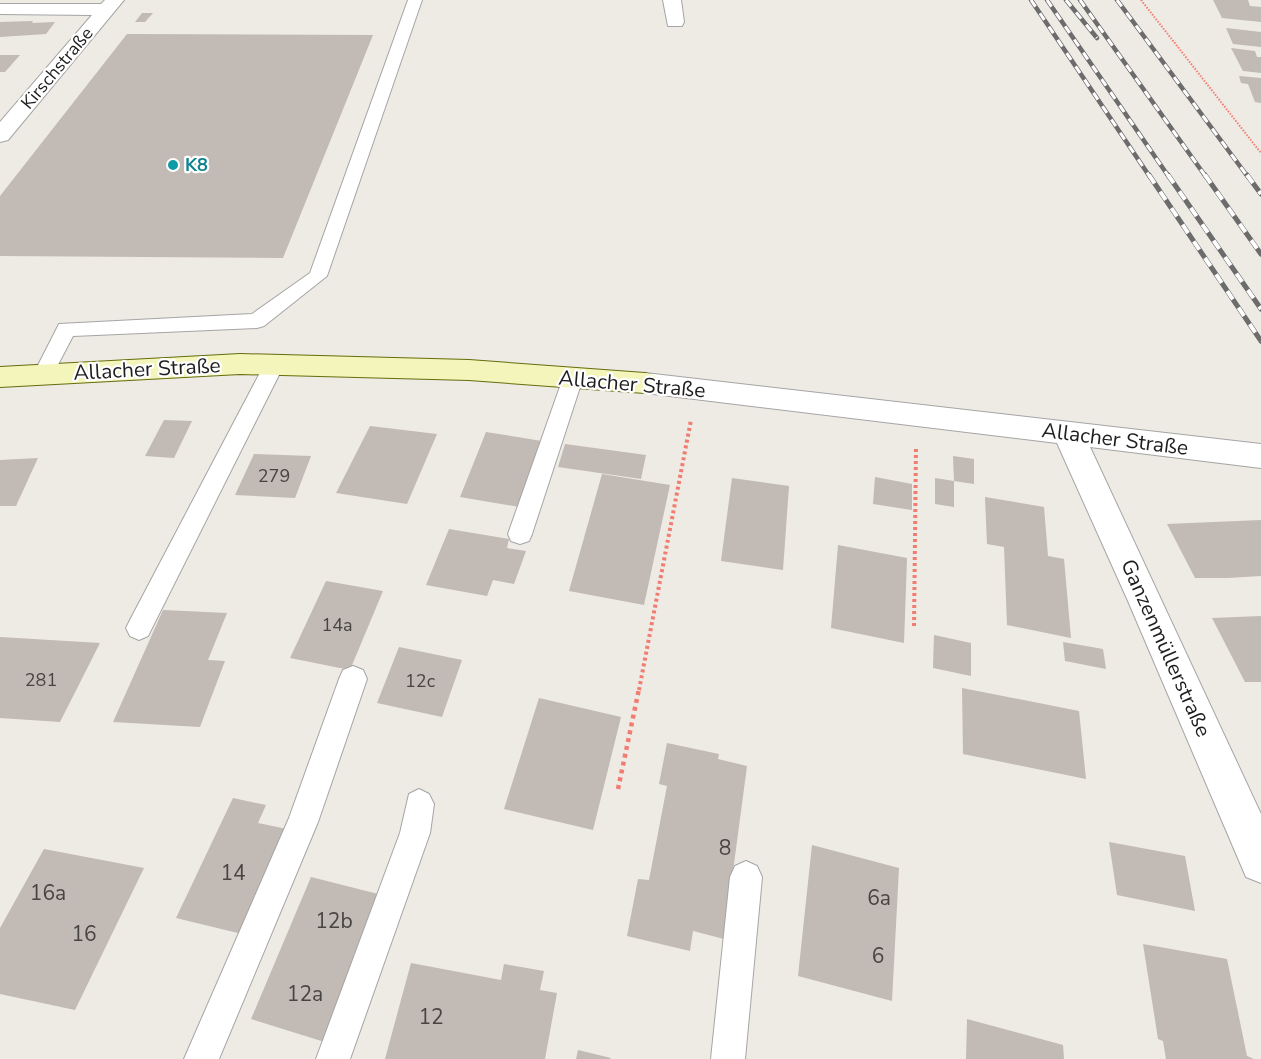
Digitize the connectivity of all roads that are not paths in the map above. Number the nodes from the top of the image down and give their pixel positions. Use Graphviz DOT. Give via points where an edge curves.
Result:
graph roads {
  1 [pos="415,0"];
  2 [pos="672,0"];
  3 [pos="111,5"];
  4 [pos="0,9"];
  5 [pos="675,22"];
  6 [pos="0,135"];
  7 [pos="274,365"];
  8 [pos="43,375"];
  9 [pos="0,377"];
  10 [pos="573,378"];
  11 [pos="1068,434"];
  12 [pos="1261,456"];
  13 [pos="520,534"];
  14 [pos="138,628"];
  15 [pos="353,679"];
  16 [pos="419,804"];
  17 [pos="1261,862"];
  18 [pos="746,877"];
  19 [pos="201,1059"];
  20 [pos="333,1059"];
  21 [pos="728,1059"];
  1 -- 8 [label="lane" via="318,276 257,321 66,329"];
  2 -- 5 [label="street"];
  3 -- 4 [label="street"];
  3 -- 6 [label="street, Kirschstraße"];
  7 -- 8 [label="street, Allacher Straße"];
  7 -- 10 [label="street, Allacher Straße" via="470,370"];
  7 -- 14 [label="lane"];
  8 -- 9 [label="street, Allacher Straße"];
  10 -- 11 [label="street, Allacher Straße" via="645,383"];
  10 -- 13 [label="lane"];
  11 -- 12 [label="street, Allacher Straße"];
  11 -- 17 [label="street, Ganzenmüllerstraße"];
  15 -- 19 [label="lane" via="303,822"];
  16 -- 20 [label="lane" via="415,833"];
  18 -- 21 [label="lane"];
}
